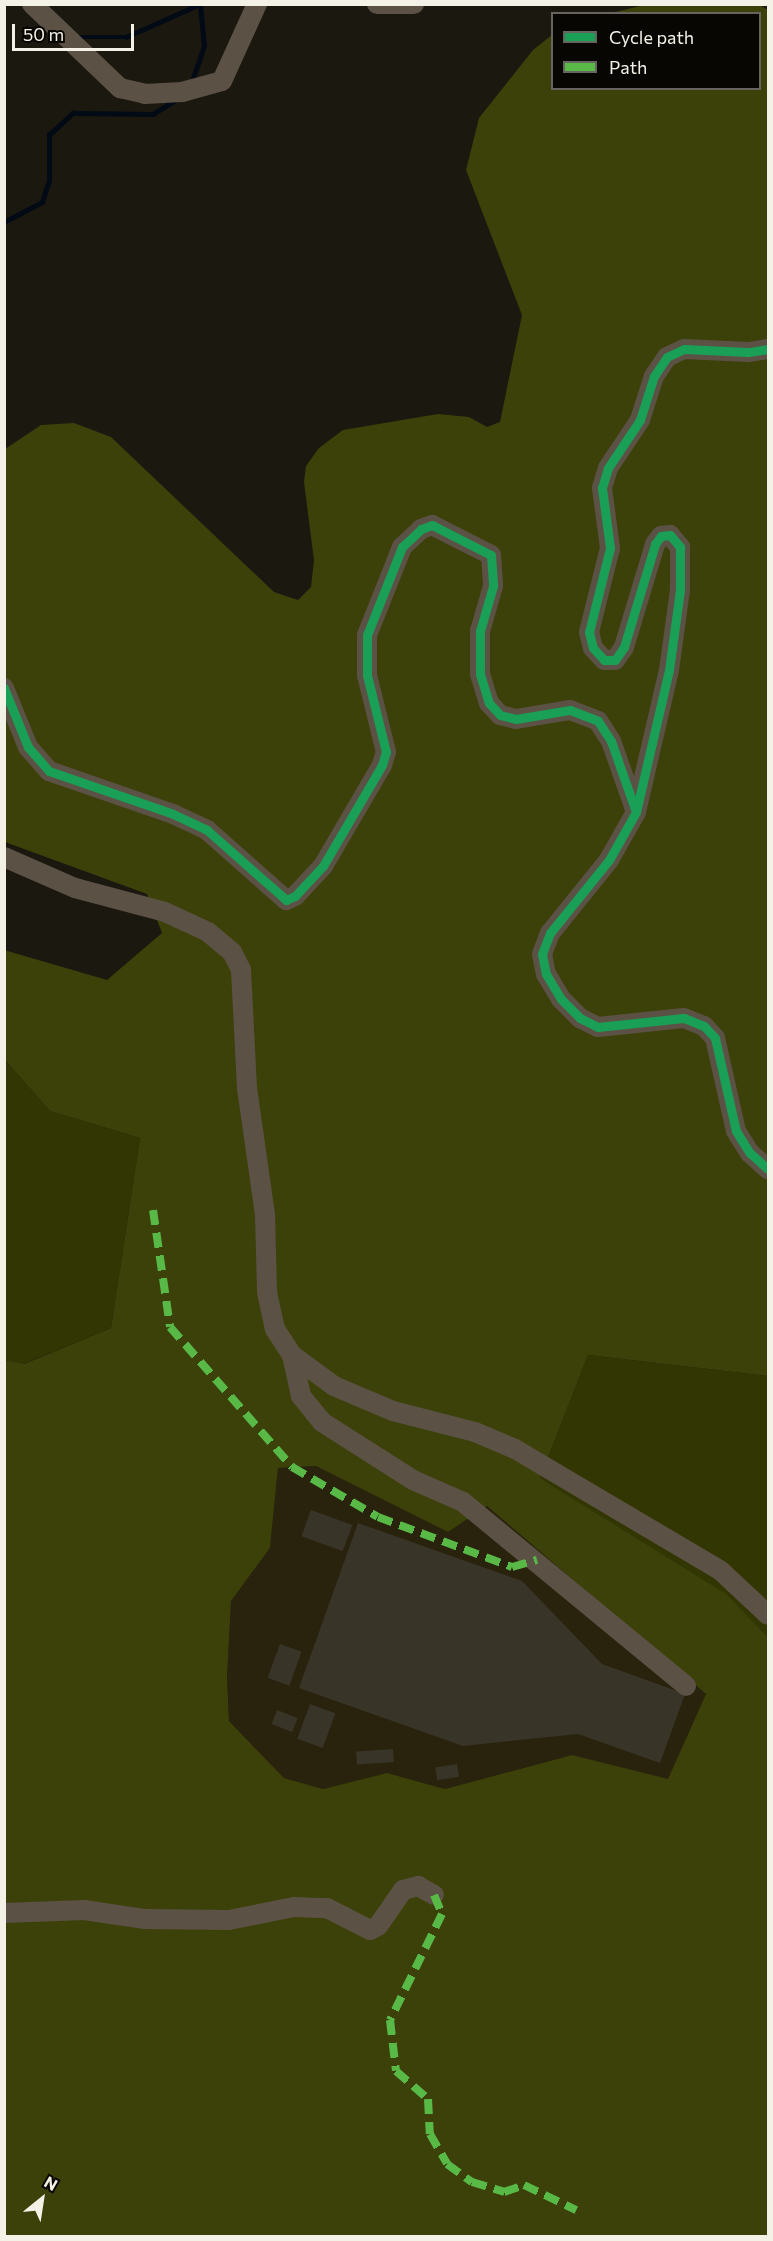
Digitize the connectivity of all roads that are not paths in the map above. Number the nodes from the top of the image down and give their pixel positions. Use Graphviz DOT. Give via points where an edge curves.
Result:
graph roads {
  1 [pos="32,4"];
  2 [pos="257,4"];
  3 [pos="377,4"];
  4 [pos="414,4"];
  5 [pos="768,349"];
  6 [pos="4,688"];
  7 [pos="636,812"];
  8 [pos="4,857"];
  9 [pos="768,1169"];
  10 [pos="292,1355"];
  11 [pos="768,1615"];
  12 [pos="686,1686"];
  13 [pos="434,1895"];
  14 [pos="4,1913"];
  1 -- 2 [label="street" via="120,88 145,94 182,92 222,81"];
  3 -- 4 [label="street"];
  5 -- 7 [label="street" via="684,349 667,357 654,376 640,420 608,468 602,488 610,548 589,632 593,648 604,660 615,660 624,647 655,544 661,536 670,535 680,547 680,590 669,670"];
  6 -- 7 [label="street" via="28,747 49,771 207,830 286,900 295,896 323,866 382,765 386,752 367,675 367,635 402,547 421,529 432,525 491,555 493,585 480,632 480,674 489,703 500,715 516,719 570,710 598,721 611,741"];
  7 -- 9 [label="street" via="609,860 550,933 542,954 546,974 561,999 580,1018 598,1027 684,1018 704,1026 715,1038 736,1131 750,1153"];
  8 -- 10 [label="street" via="75,888 165,912 208,932 232,952 241,970 248,1088 265,1214 267,1292 275,1329"];
  10 -- 11 [label="street" via="334,1386 393,1411 475,1432 515,1449 721,1572"];
  10 -- 12 [label="street" via="301,1396 322,1422 413,1480 463,1502"];
  13 -- 14 [label="street" via="418,1886 403,1890 378,1926 370,1930 327,1908 294,1907 230,1920 145,1919 84,1910"];
}
